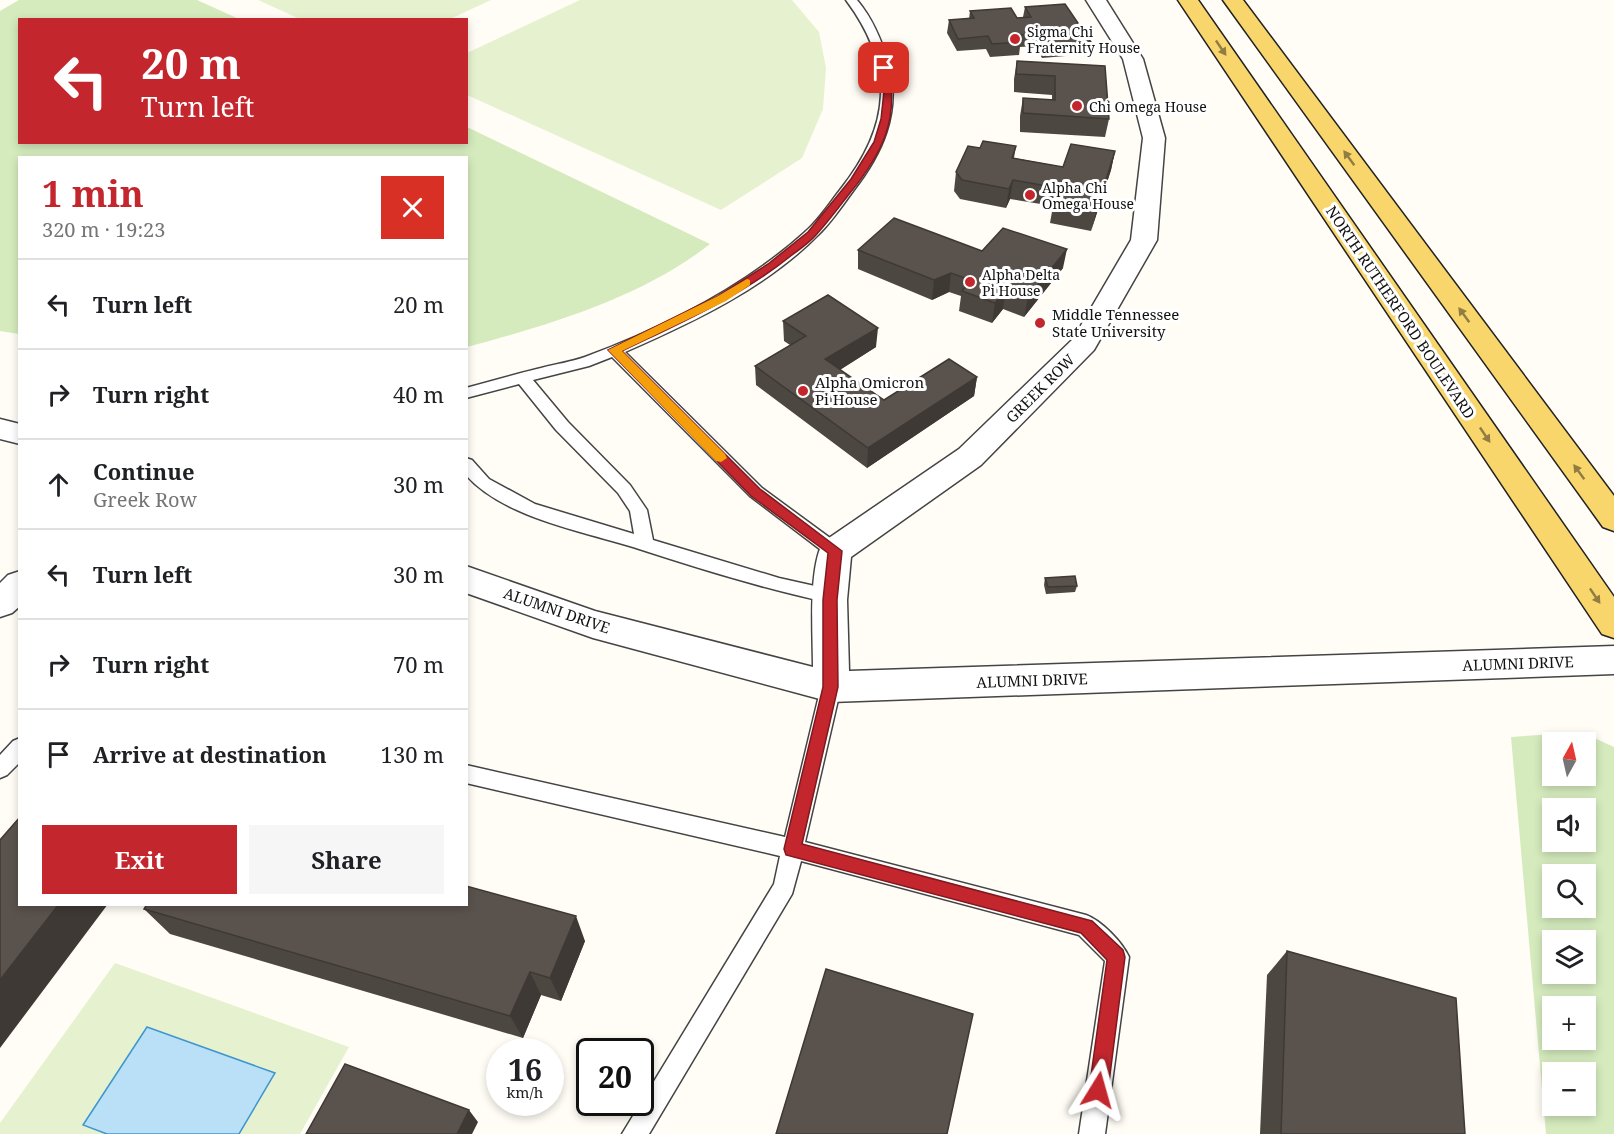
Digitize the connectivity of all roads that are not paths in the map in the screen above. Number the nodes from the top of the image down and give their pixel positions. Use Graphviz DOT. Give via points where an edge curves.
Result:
graph roads {
  1 [pos="851,0"];
  2 [pos="1096,0"];
  3 [pos="1188,0"];
  4 [pos="1233,0"];
  5 [pos="614,350"];
  6 [pos="523,378"];
  7 [pos="468,392"];
  8 [pos="0,429"];
  9 [pos="18,434"];
  10 [pos="468,466"];
  11 [pos="1614,519"];
  12 [pos="645,543"];
  13 [pos="835,551"];
  14 [pos="468,580"];
  15 [pos="18,586"];
  16 [pos="831,596"];
  17 [pos="0,604"];
  18 [pos="1614,624"];
  19 [pos="1614,660"];
  20 [pos="831,687"];
  21 [pos="18,749"];
  22 [pos="0,770"];
  23 [pos="468,774"];
  24 [pos="792,849"];
  25 [pos="635,1134"];
  26 [pos="1092,1134"];
  1 -- 5 [label="lane" via="878,45 889,91 879,142 855,180 811,234 772,266 722,298"];
  2 -- 13 [label="street, GREEK ROW" via="1132,59 1154,138 1144,240 1084,344 970,457"];
  3 -- 18 [label="main road, NORTH RUTHERFORD BOULEVARD, one-way"];
  11 -- 4 [label="main road, one-way"];
  5 -- 6 [label="lane"];
  5 -- 13 [label="lane" via="756,492"];
  6 -- 7 [label="lane"];
  6 -- 12 [label="lane" via="562,426 624,489 638,510"];
  8 -- 9 [label="street"];
  10 -- 12 [label="lane" via="483,483 529,508"];
  12 -- 16 [label="lane" via="779,585"];
  13 -- 16 [label="street"];
  14 -- 20 [label="street, ALUMNI DRIVE" via="593,624"];
  15 -- 17 [label="street"];
  16 -- 20 [label="street"];
  19 -- 20 [label="street, ALUMNI DRIVE"];
  20 -- 24 [label="lane"];
  21 -- 22 [label="lane"];
  23 -- 24 [label="lane"];
  24 -- 25 [label="lane" via="783,887"];
  24 -- 26 [label="lane" via="1086,926 1117,957"];
}
